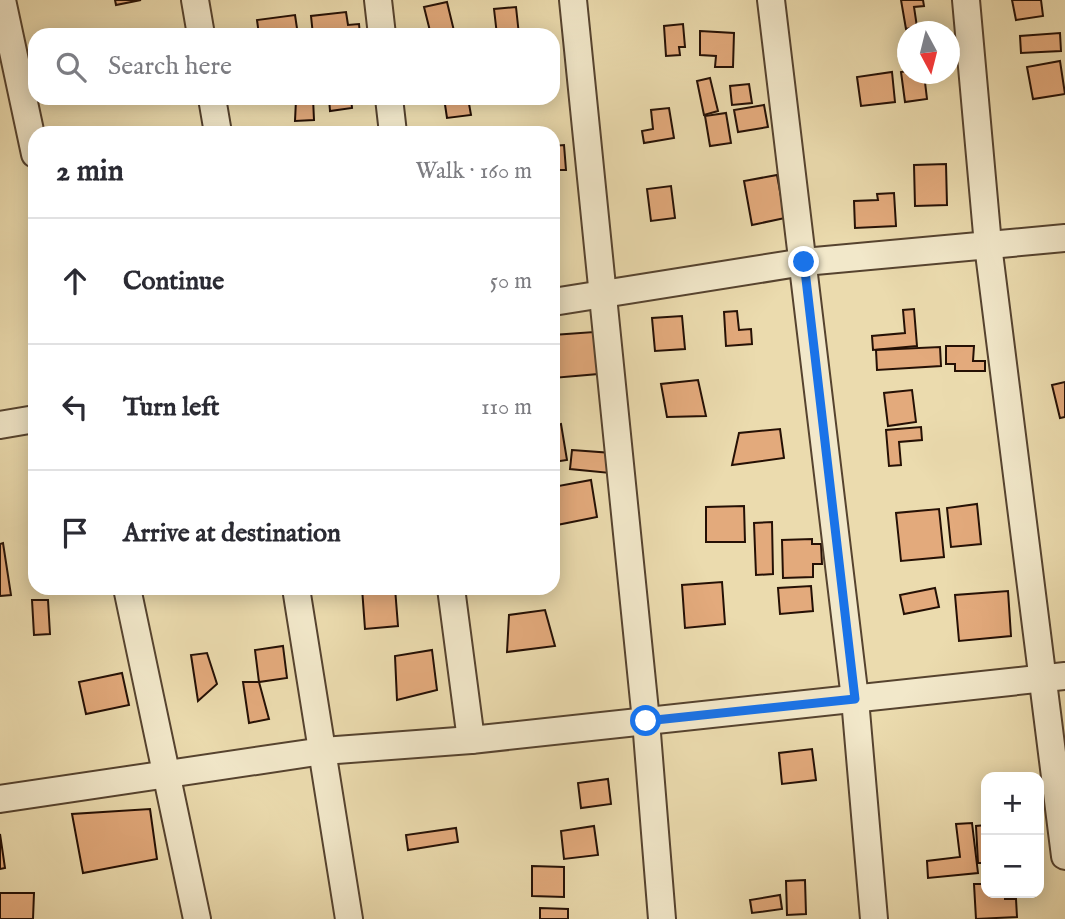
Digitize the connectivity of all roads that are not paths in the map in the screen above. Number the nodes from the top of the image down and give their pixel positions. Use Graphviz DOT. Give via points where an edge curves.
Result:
graph roads {
  1 [pos="2,0"];
  2 [pos="195,0"];
  3 [pos="378,0"];
  4 [pos="573,0"];
  5 [pos="771,0"];
  6 [pos="966,0"];
  7 [pos="200,28"];
  8 [pos="381,28"];
  9 [pos="213,105"];
  10 [pos="390,105"];
  11 [pos="29,126"];
  12 [pos="217,126"];
  13 [pos="392,126"];
  14 [pos="1065,238"];
  15 [pos="988,245"];
  16 [pos="804,262"];
  17 [pos="602,295"];
  18 [pos="560,301"];
  19 [pos="28,420"];
  20 [pos="0,425"];
  21 [pos="128,595"];
  22 [pos="297,595"];
  23 [pos="452,595"];
  24 [pos="1055,677"];
  25 [pos="855,699"];
  26 [pos="646,721"];
  27 [pos="471,740"];
  28 [pos="323,751"];
  29 [pos="167,776"];
  30 [pos="0,799"];
  31 [pos="1065,856"];
  32 [pos="197,919"];
  33 [pos="349,919"];
  34 [pos="662,919"];
  35 [pos="874,919"];
  1 -- 11 [label="street"];
  2 -- 7 [label="street"];
  3 -- 8 [label="street"];
  4 -- 17 [label="street"];
  5 -- 16 [label="street"];
  6 -- 15 [label="street"];
  9 -- 12 [label="street"];
  10 -- 13 [label="street"];
  14 -- 15 [label="street"];
  15 -- 16 [label="street"];
  15 -- 24 [label="street"];
  16 -- 17 [label="street"];
  16 -- 25 [label="street"];
  17 -- 18 [label="street"];
  17 -- 26 [label="street"];
  19 -- 20 [label="street"];
  21 -- 29 [label="street"];
  22 -- 28 [label="street"];
  23 -- 27 [label="street"];
  24 -- 25 [label="street"];
  24 -- 31 [label="street"];
  25 -- 26 [label="street"];
  25 -- 35 [label="street"];
  26 -- 27 [label="street"];
  26 -- 34 [label="street"];
  27 -- 28 [label="street"];
  28 -- 29 [label="street"];
  28 -- 33 [label="street"];
  29 -- 30 [label="street"];
  29 -- 32 [label="street"];
}
